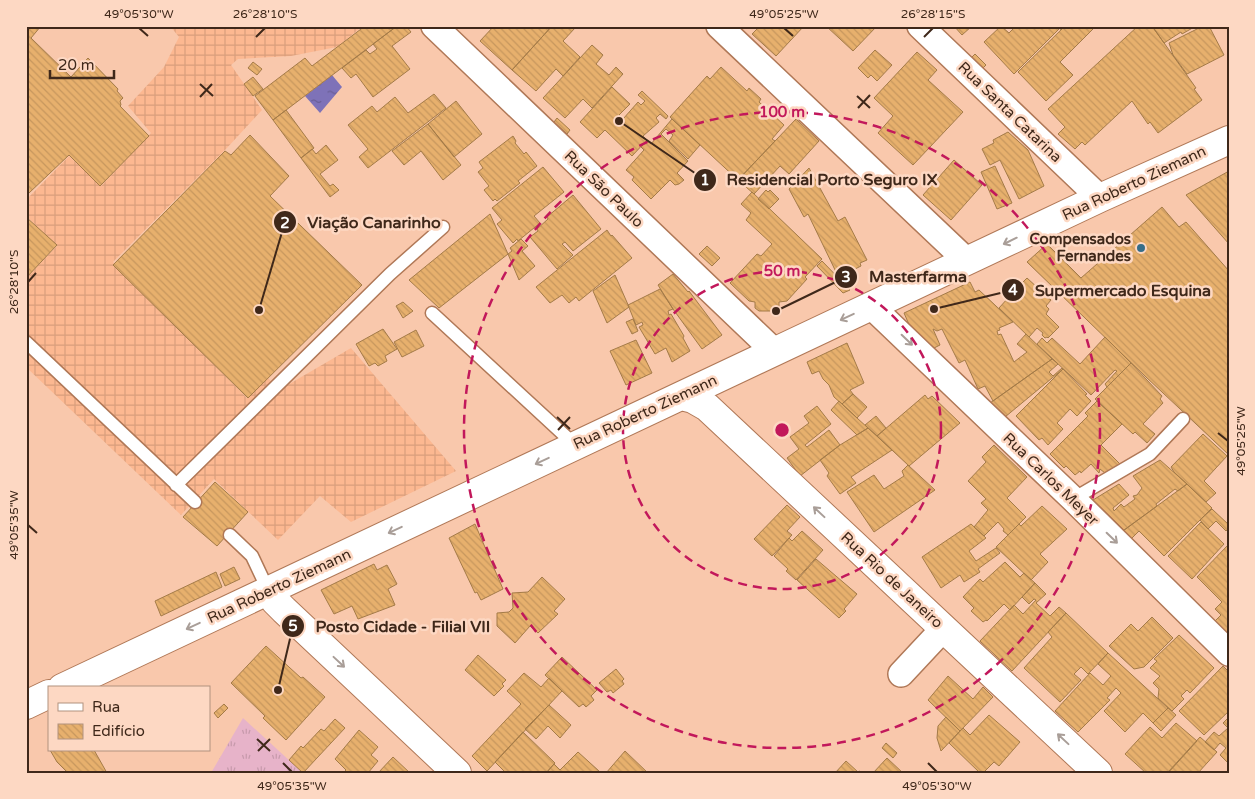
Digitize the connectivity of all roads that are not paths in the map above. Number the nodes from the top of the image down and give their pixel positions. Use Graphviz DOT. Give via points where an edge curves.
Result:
graph roads {
  1 [pos="434,26"];
  2 [pos="719,26"];
  3 [pos="920,26"];
  4 [pos="1229,140"];
  5 [pos="1100,198"];
  6 [pos="443,227"];
  7 [pos="967,261"];
  8 [pos="872,306"];
  9 [pos="432,313"];
  10 [pos="26,342"];
  11 [pos="774,351"];
  12 [pos="681,396"];
  13 [pos="1184,419"];
  14 [pos="575,445"];
  15 [pos="176,485"];
  16 [pos="1073,500"];
  17 [pos="195,502"];
  18 [pos="230,535"];
  19 [pos="268,590"];
  20 [pos="944,628"];
  21 [pos="1229,653"];
  22 [pos="901,674"];
  23 [pos="66,686"];
  24 [pos="48,694"];
  25 [pos="26,704"];
  26 [pos="457,773"];
  27 [pos="1098,773"];
  1 -- 11 [label="street, Rua São Paulo"];
  2 -- 7 [label="street"];
  3 -- 5 [label="street, Rua Santa Catarina"];
  4 -- 5 [label="main road, Rua Roberto Ziemann"];
  5 -- 7 [label="main road, Rua Roberto Ziemann, one-way"];
  6 -- 15 [label="lane" via="390,274"];
  7 -- 8 [label="main road, Rua Roberto Ziemann"];
  8 -- 11 [label="main road, Rua Roberto Ziemann, one-way"];
  8 -- 16 [label="street, Rua Carlos Meyer, one-way"];
  9 -- 14 [label="lane"];
  10 -- 15 [label="lane"];
  11 -- 12 [label="main road, Rua Roberto Ziemann"];
  12 -- 14 [label="main road, Rua Roberto Ziemann"];
  20 -- 12 [label="main road, Rua Rio de Janeiro, one-way" via="707,407"];
  13 -- 16 [label="lane" via="1150,454"];
  14 -- 19 [label="main road, Rua Roberto Ziemann, one-way"];
  15 -- 17 [label="lane"];
  16 -- 21 [label="street, Rua Carlos Meyer, one-way"];
  18 -- 19 [label="lane" via="252,556"];
  19 -- 23 [label="main road, Rua Roberto Ziemann, one-way"];
  19 -- 26 [label="main road, one-way" via="284,610"];
  20 -- 22 [label="street"];
  27 -- 20 [label="main road, Rua Rio de Janeiro, one-way"];
  24 -- 25 [label="main road"];
}
